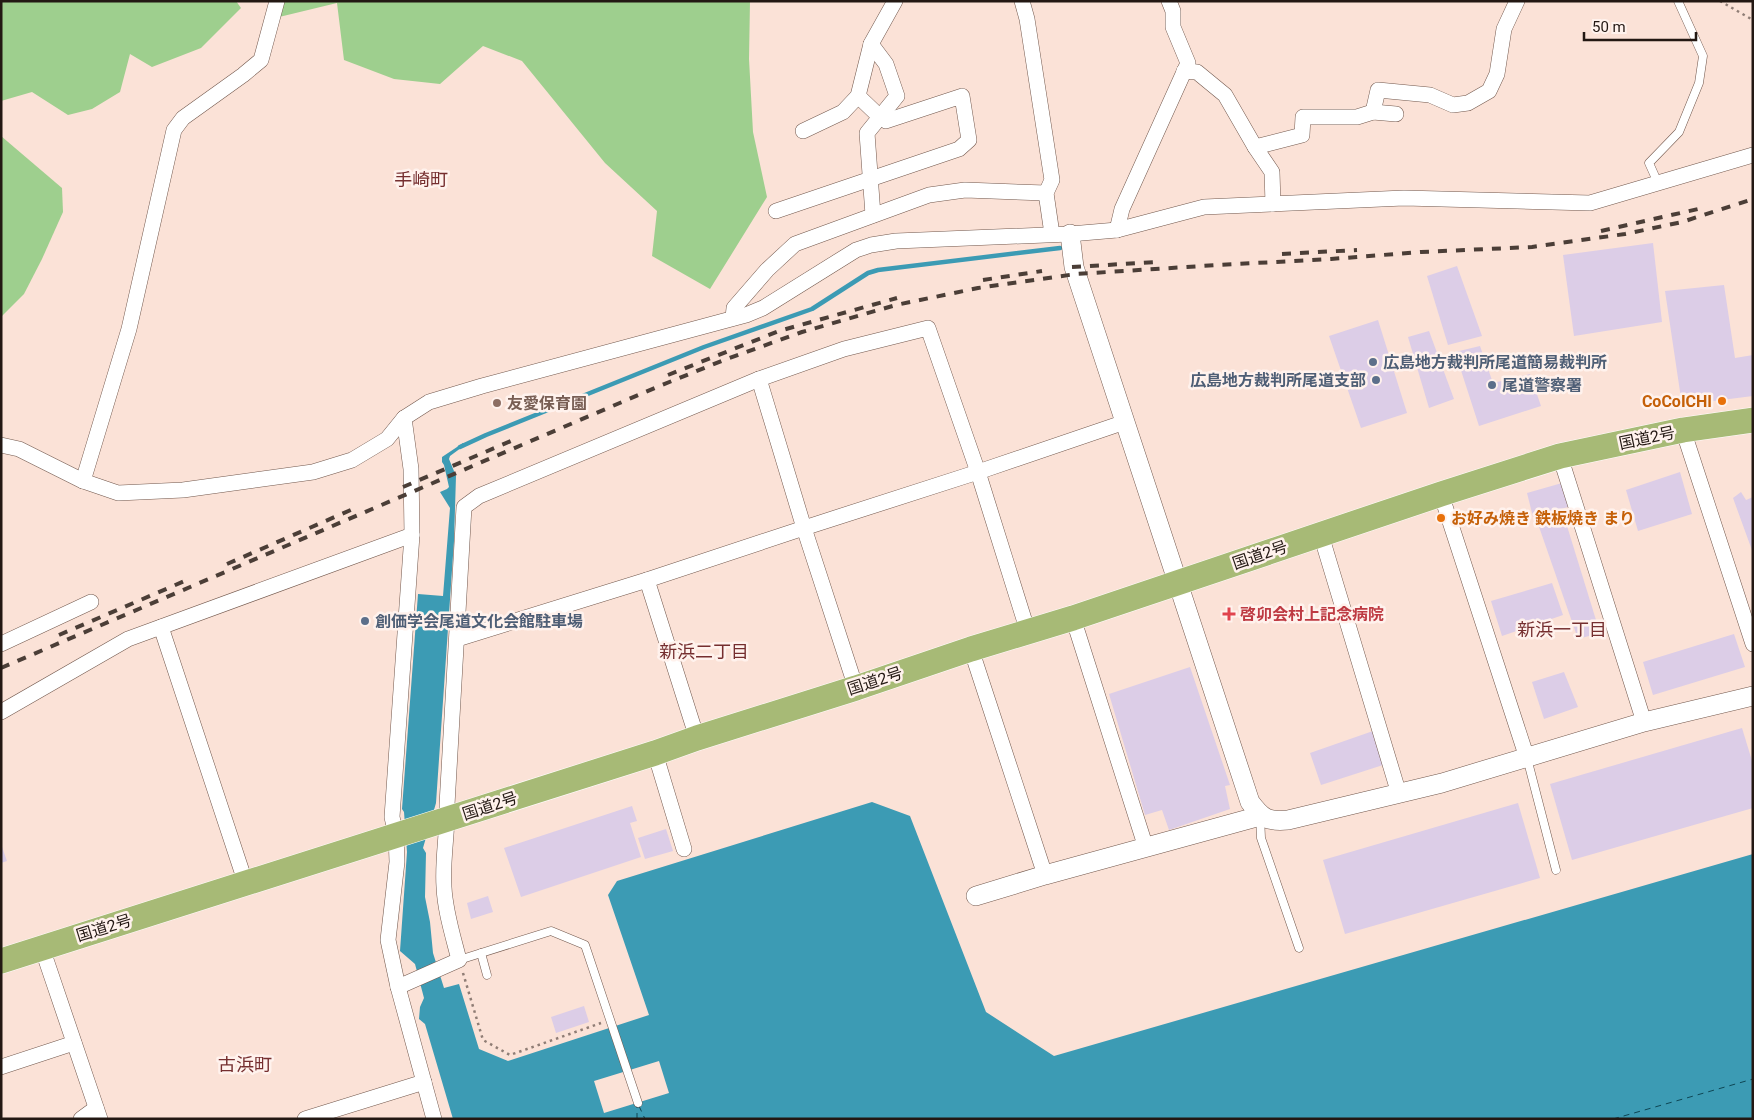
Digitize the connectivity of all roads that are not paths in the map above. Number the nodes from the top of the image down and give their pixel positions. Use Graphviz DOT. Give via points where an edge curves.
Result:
graph roads {
  1 [pos="277,1"];
  2 [pos="895,1"];
  3 [pos="1022,1"];
  4 [pos="1170,1"];
  5 [pos="1518,1"];
  6 [pos="1678,1"];
  7 [pos="871,44"];
  8 [pos="1184,70"];
  9 [pos="858,96"];
  10 [pos="1372,112"];
  11 [pos="1396,114"];
  12 [pos="880,117"];
  13 [pos="803,131"];
  14 [pos="1255,147"];
  15 [pos="1753,155"];
  16 [pos="870,178"];
  17 [pos="1658,183"];
  18 [pos="1046,193"];
  19 [pos="1273,204"];
  20 [pos="776,211"];
  21 [pos="873,215"];
  22 [pos="1117,230"];
  23 [pos="1052,234"];
  24 [pos="1070,234"];
  25 [pos="733,318"];
  26 [pos="759,379"];
  27 [pos="404,418"];
  28 [pos="1753,420"];
  29 [pos="1125,422"];
  30 [pos="1683,430"];
  31 [pos="1,445"];
  32 [pos="1560,456"];
  33 [pos="978,472"];
  34 [pos="82,481"];
  35 [pos="1441,494"];
  36 [pos="804,528"];
  37 [pos="412,535"];
  38 [pos="1321,535"];
  39 [pos="647,580"];
  40 [pos="1178,583"];
  41 [pos="91,602"];
  42 [pos="1073,618"];
  43 [pos="161,627"];
  44 [pos="1028,632"];
  45 [pos="457,639"];
  46 [pos="1,644"];
  47 [pos="1753,644"];
  48 [pos="971,649"];
  49 [pos="856,688"];
  50 [pos="1753,696"];
  51 [pos="1,712"];
  52 [pos="1644,722"];
  53 [pos="697,738"];
  54 [pos="655,753"];
  55 [pos="1527,758"];
  56 [pos="1399,794"];
  57 [pos="1260,816"];
  58 [pos="439,822"];
  59 [pos="401,834"];
  60 [pos="1146,848"];
  61 [pos="684,849"];
  62 [pos="1556,870"];
  63 [pos="1044,875"];
  64 [pos="246,884"];
  65 [pos="976,896"];
  66 [pos="42,948"];
  67 [pos="1300,948"];
  68 [pos="481,953"];
  69 [pos="1,961"];
  70 [pos="452,962"];
  71 [pos="487,975"];
  72 [pos="398,987"];
  73 [pos="74,1043"];
  74 [pos="1,1067"];
  75 [pos="424,1082"];
  76 [pos="638,1103"];
  77 [pos="98,1114"];
  78 [pos="81,1119"];
  79 [pos="305,1119"];
  80 [pos="434,1119"];
  1 -- 34 [label="street" via="261,60 183,118 174,130 129,329"];
  2 -- 7 [label="street"];
  3 -- 18 [label="street" via="1052,180"];
  4 -- 8 [label="street" via="1173,27 1188,62"];
  5 -- 10 [label="street" via="1504,30 1497,74 1489,91 1468,103 1453,105 1430,95 1378,90"];
  6 -- 17 [label="lane" via="1703,56 1699,83 1679,132 1650,163"];
  7 -- 9 [label="street"];
  7 -- 12 [label="street" via="886,64 897,96"];
  8 -- 14 [label="street" via="1197,72 1225,95"];
  8 -- 22 [label="street" via="1122,210"];
  9 -- 12 [label="street"];
  9 -- 13 [label="street" via="843,112"];
  10 -- 11 [label="street"];
  10 -- 14 [label="street" via="1357,117 1303,117 1302,135"];
  12 -- 16 [label="street" via="867,133"];
  12 -- 16 [label="street" via="886,121 962,96 969,140 960,149"];
  14 -- 19 [label="street" via="1272,172"];
  15 -- 17 [label="street"];
  16 -- 20 [label="street"];
  16 -- 21 [label="street"];
  17 -- 19 [label="street" via="1590,203 1404,198"];
  18 -- 21 [label="street" via="965,190 929,195"];
  18 -- 23 [label="street"];
  19 -- 22 [label="street" via="1204,207"];
  21 -- 25 [label="street" via="795,244 734,308"];
  22 -- 24 [label="street"];
  23 -- 24 [label="street"];
  23 -- 25 [label="street" via="871,245 856,250 763,308"];
  24 -- 29 [label="street" via="1074,267"];
  25 -- 27 [label="street" via="429,402"];
  26 -- 33 [label="street" via="844,349 928,328"];
  26 -- 36 [label="street"];
  26 -- 45 [label="street" via="479,496 464,507"];
  27 -- 34 [label="street" via="388,439 352,460 313,472 183,490 118,493"];
  27 -- 37 [label="street" via="411,469"];
  28 -- 30 [label="highway, 国道2号"];
  29 -- 33 [label="street"];
  29 -- 40 [label="street"];
  30 -- 32 [label="highway, 国道2号"];
  30 -- 47 [label="street"];
  31 -- 34 [label="street" via="20,449"];
  32 -- 35 [label="highway, 国道2号"];
  32 -- 52 [label="street"];
  33 -- 36 [label="street"];
  33 -- 44 [label="street"];
  35 -- 38 [label="highway, 国道2号"];
  35 -- 55 [label="street"];
  36 -- 39 [label="street"];
  36 -- 49 [label="street"];
  37 -- 43 [label="street"];
  37 -- 59 [label="street" via="392,817"];
  38 -- 40 [label="highway, 国道2号"];
  38 -- 56 [label="street"];
  39 -- 45 [label="street"];
  39 -- 53 [label="street"];
  40 -- 42 [label="highway, 国道2号"];
  40 -- 57 [label="street" via="1250,802"];
  41 -- 46 [label="street"];
  42 -- 44 [label="highway, 国道2号"];
  42 -- 60 [label="street"];
  43 -- 51 [label="street" via="128,639"];
  43 -- 64 [label="street"];
  44 -- 48 [label="highway, 国道2号"];
  45 -- 58 [label="street" via="447,805"];
  48 -- 49 [label="highway, 国道2号"];
  48 -- 63 [label="street"];
  49 -- 53 [label="highway, 国道2号"];
  50 -- 52 [label="street"];
  52 -- 55 [label="street"];
  53 -- 54 [label="highway, 国道2号"];
  54 -- 58 [label="highway, 国道2号"];
  54 -- 61 [label="street"];
  55 -- 56 [label="street"];
  55 -- 62 [label="lane"];
  56 -- 57 [label="street" via="1288,820 1275,821"];
  57 -- 60 [label="street"];
  57 -- 67 [label="lane" via="1261,838"];
  58 -- 59 [label="highway, 国道2号"];
  58 -- 70 [label="street" via="444,842 444,888"];
  59 -- 64 [label="highway, 国道2号"];
  59 -- 72 [label="street" via="388,940"];
  60 -- 63 [label="street"];
  63 -- 65 [label="street"];
  64 -- 66 [label="highway, 国道2号"];
  66 -- 69 [label="highway, 国道2号"];
  66 -- 73 [label="street"];
  68 -- 70 [label="lane"];
  68 -- 71 [label="lane"];
  68 -- 76 [label="lane" via="551,931 585,945"];
  70 -- 72 [label="street"];
  72 -- 75 [label="street"];
  73 -- 74 [label="street"];
  73 -- 77 [label="street"];
  75 -- 79 [label="street"];
  75 -- 80 [label="street"];
  77 -- 78 [label="street"];
}
